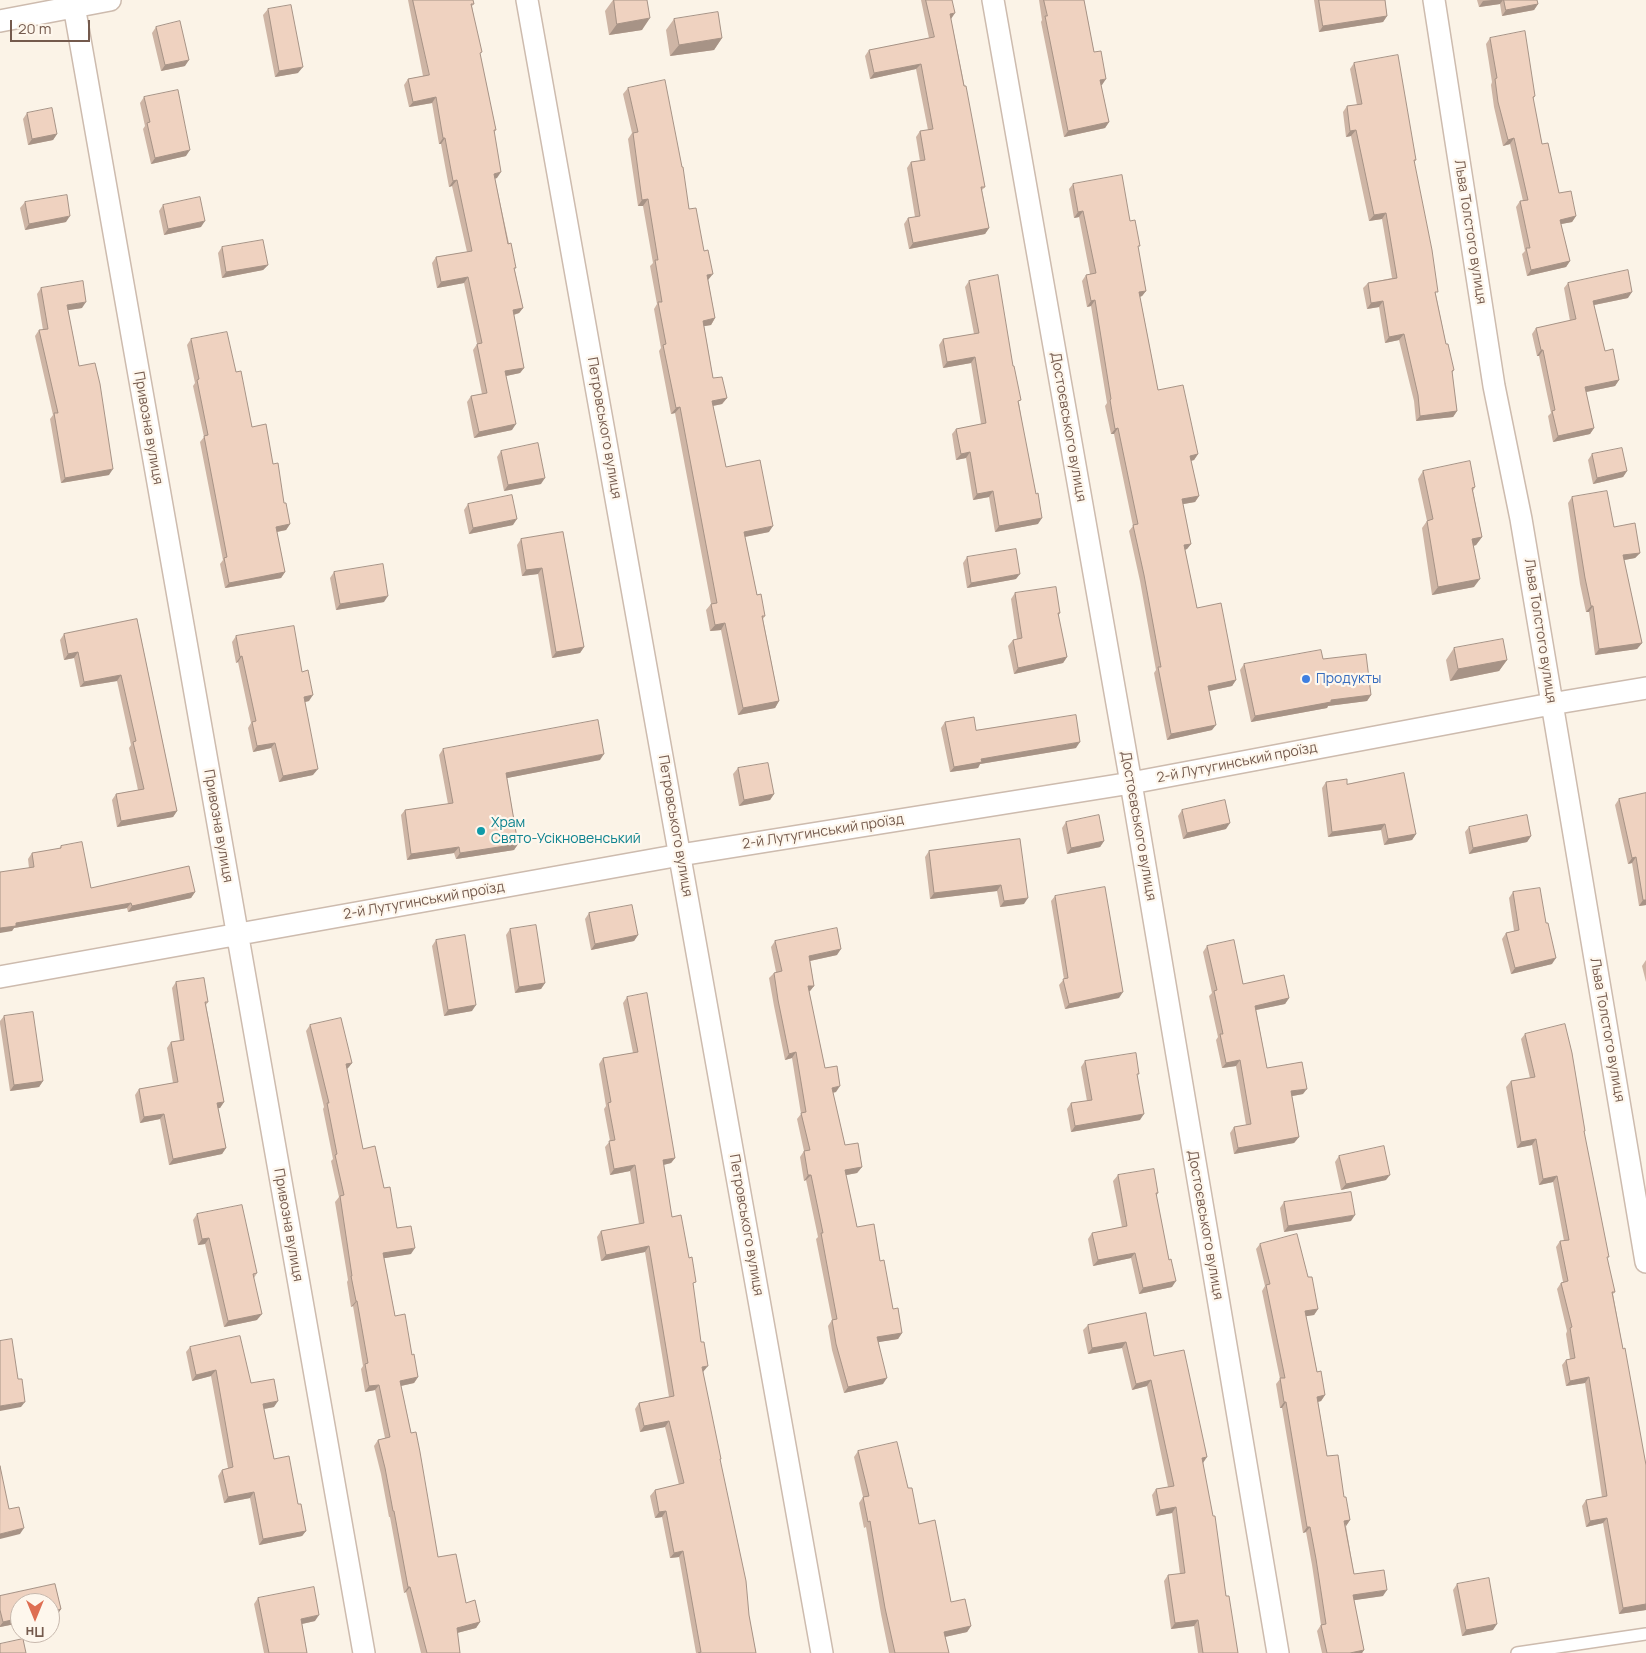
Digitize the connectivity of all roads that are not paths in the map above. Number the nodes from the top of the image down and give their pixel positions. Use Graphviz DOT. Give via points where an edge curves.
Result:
graph roads {
  1 [pos="110,0"];
  2 [pos="528,0"];
  3 [pos="993,0"];
  4 [pos="1434,0"];
  5 [pos="73,3"];
  6 [pos="0,21"];
  7 [pos="1646,688"];
  8 [pos="1551,704"];
  9 [pos="1131,783"];
  10 [pos="680,855"];
  11 [pos="237,935"];
  12 [pos="0,977"];
  13 [pos="1646,1262"];
  14 [pos="1646,1634"];
  15 [pos="364,1653"];
  16 [pos="822,1653"];
  17 [pos="1278,1653"];
  18 [pos="1517,1653"];
  1 -- 5 [label="street"];
  2 -- 10 [label="street, Петровського вулиця"];
  3 -- 9 [label="street, Достоєвського вулиця"];
  4 -- 8 [label="street, Льва Толстого вулиця" via="1494,386 1521,519"];
  5 -- 6 [label="street"];
  5 -- 11 [label="street, Привозна вулиця"];
  7 -- 8 [label="street, 2-й Лутугинський проїзд"];
  8 -- 9 [label="street, 2-й Лутугинський проїзд"];
  8 -- 13 [label="street, Льва Толстого вулиця"];
  9 -- 10 [label="street, 2-й Лутугинський проїзд"];
  9 -- 17 [label="street, Достоєвського вулиця"];
  10 -- 11 [label="street, 2-й Лутугинський проїзд"];
  10 -- 16 [label="street, Петровського вулиця"];
  11 -- 12 [label="street, 2-й Лутугинський проїзд"];
  11 -- 15 [label="street, Привозна вулиця"];
  14 -- 18 [label="lane"];
}
